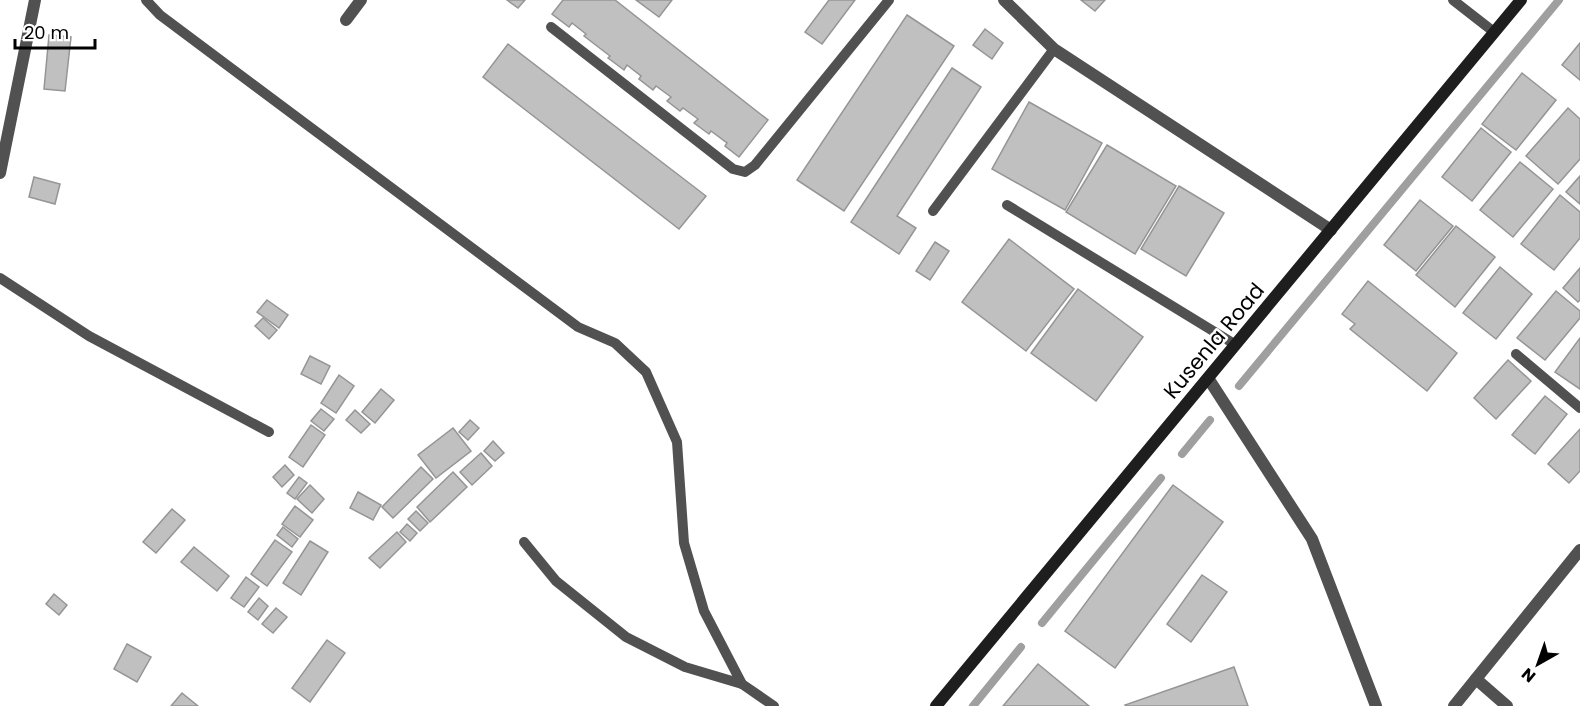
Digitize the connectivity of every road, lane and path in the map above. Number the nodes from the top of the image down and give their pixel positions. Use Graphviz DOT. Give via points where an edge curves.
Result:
graph roads {
  1 [pos="35,0"];
  2 [pos="146,0"];
  3 [pos="361,0"];
  4 [pos="889,0"];
  5 [pos="1004,0"];
  6 [pos="1453,0"];
  7 [pos="1521,0"];
  8 [pos="346,20"];
  9 [pos="551,27"];
  10 [pos="1494,32"];
  11 [pos="1054,49"];
  12 [pos="0,173"];
  13 [pos="1007,205"];
  14 [pos="933,211"];
  15 [pos="1331,230"];
  16 [pos="0,278"];
  17 [pos="1236,345"];
  18 [pos="1516,354"];
  19 [pos="1208,378"];
  20 [pos="1580,408"];
  21 [pos="270,432"];
  22 [pos="524,542"];
  23 [pos="1580,550"];
  24 [pos="1476,679"];
  25 [pos="742,684"];
  26 [pos="774,706"];
  27 [pos="936,706"];
  28 [pos="1376,706"];
  29 [pos="1455,706"];
  30 [pos="1508,706"];
  1 -- 12 [label="street"];
  2 -- 25 [label="lane" via="160,15 578,327 615,343 646,372 677,442 684,543 704,611"];
  3 -- 8 [label="street"];
  4 -- 9 [label="lane" via="789,125 745,172 733,169"];
  5 -- 11 [label="street"];
  6 -- 10 [label="lane"];
  7 -- 10 [label="main road, Kusenla Road"];
  10 -- 15 [label="main road, Kusenla Road"];
  11 -- 14 [label="lane"];
  11 -- 15 [label="street"];
  13 -- 17 [label="lane"];
  15 -- 17 [label="main road, Kusenla Road"];
  16 -- 21 [label="lane" via="89,336"];
  17 -- 19 [label="main road, Kusenla Road"];
  18 -- 20 [label="lane"];
  19 -- 27 [label="main road, Kusenla Road"];
  19 -- 28 [label="street" via="1312,538"];
  22 -- 25 [label="lane" via="556,581 626,637 685,667"];
  23 -- 24 [label="street"];
  24 -- 29 [label="street"];
  24 -- 30 [label="street"];
  25 -- 26 [label="lane"];
}
